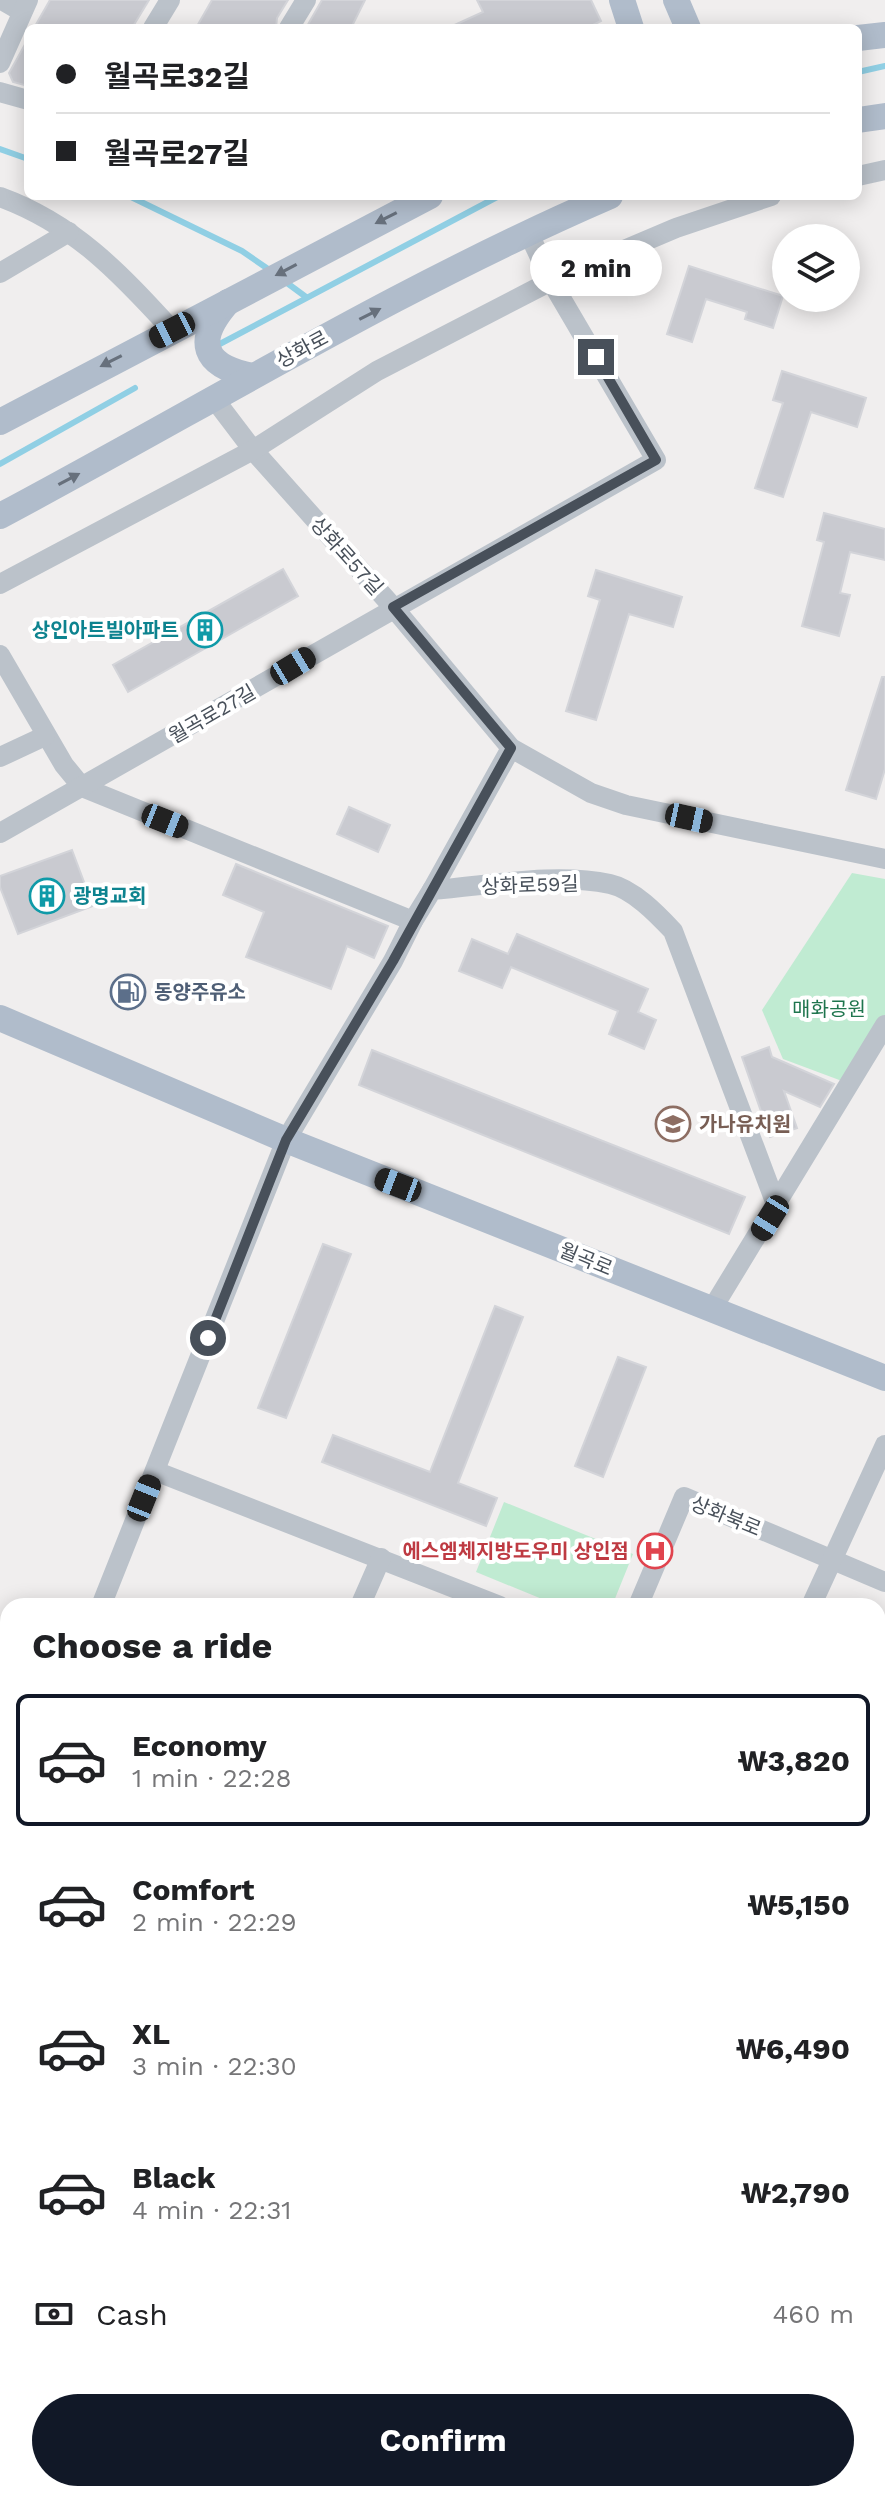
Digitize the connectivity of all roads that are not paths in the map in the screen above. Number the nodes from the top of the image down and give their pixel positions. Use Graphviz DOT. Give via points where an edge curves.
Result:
graph roads {
  1 [pos="2,0"];
  2 [pos="170,0"];
  3 [pos="306,0"];
  4 [pos="622,0"];
  5 [pos="676,0"];
  6 [pos="24,6"];
  7 [pos="155,24"];
  8 [pos="291,24"];
  9 [pos="630,24"];
  10 [pos="686,24"];
  11 [pos="885,35"];
  12 [pos="862,38"];
  13 [pos="0,63"];
  14 [pos="0,92"];
  15 [pos="24,99"];
  16 [pos="885,116"];
  17 [pos="862,119"];
  18 [pos="885,170"];
  19 [pos="862,175"];
  20 [pos="0,197"];
  21 [pos="422,200"];
  22 [pos="597,200"];
  23 [pos="759,200"];
  24 [pos="69,232"];
  25 [pos="529,234"];
  26 [pos="0,273"];
  27 [pos="551,281"];
  28 [pos="230,300"];
  29 [pos="172,330"];
  30 [pos="253,376"];
  31 [pos="215,400"];
  32 [pos="0,422"];
  33 [pos="253,450"];
  34 [pos="0,516"];
  35 [pos="0,584"];
  36 [pos="393,607"];
  37 [pos="0,655"];
  38 [pos="45,736"];
  39 [pos="511,748"];
  40 [pos="0,757"];
  41 [pos="82,787"];
  42 [pos="0,833"];
  43 [pos="885,859"];
  44 [pos="432,890"];
  45 [pos="413,921"];
  46 [pos="0,1018"];
  47 [pos="885,1025"];
  48 [pos="286,1140"];
  49 [pos="777,1207"];
  50 [pos="712,1309"];
  51 [pos="885,1378"];
  52 [pos="885,1445"];
  53 [pos="155,1471"];
  54 [pos="381,1558"];
  55 [pos="832,1561"];
  56 [pos="885,1582"];
  57 [pos="104,1598"];
  58 [pos="364,1598"];
  59 [pos="480,1598"];
  60 [pos="641,1598"];
  61 [pos="815,1598"];
  1 -- 6 [label="street"];
  2 -- 7 [label="street"];
  3 -- 8 [label="street"];
  4 -- 9 [label="main road"];
  5 -- 10 [label="main road"];
  6 -- 13 [label="street"];
  11 -- 12 [label="main road"];
  14 -- 15 [label="street"];
  16 -- 17 [label="main road"];
  18 -- 19 [label="street"];
  20 -- 24 [label="street"];
  21 -- 28 [label="main road, one-way"];
  22 -- 25 [label="main road, 상화로"];
  23 -- 27 [label="street" via="676,228"];
  24 -- 26 [label="street"];
  24 -- 29 [label="street" via="111,263"];
  25 -- 27 [label="street, 월곡로27길"];
  30 -- 25 [label="main road, 상화로, one-way"];
  27 -- 33 [label="street" via="377,371"];
  27 -- 36 [label="street, 월곡로27길" via="656,460"];
  28 -- 29 [label="main road"];
  28 -- 30 [label="main road" via="210,324 209,353 221,367"];
  29 -- 32 [label="main road, one-way"];
  30 -- 31 [label="main road, 상화로"];
  31 -- 33 [label="street, 상화로57길"];
  34 -- 31 [label="main road, 상화로, one-way"];
  33 -- 35 [label="street"];
  33 -- 36 [label="street, 상화로57길"];
  36 -- 39 [label="street, 상화로57길"];
  36 -- 41 [label="street, 월곡로27길"];
  37 -- 38 [label="street"];
  38 -- 40 [label="street"];
  38 -- 41 [label="street"];
  39 -- 43 [label="street, 상화로57길" via="580,788 626,805"];
  39 -- 44 [label="street"];
  41 -- 42 [label="street, 월곡로27길"];
  41 -- 45 [label="street"];
  44 -- 45 [label="street"];
  44 -- 49 [label="street, 상화로59길" via="561,881 612,884 654,910 673,931"];
  45 -- 48 [label="street"];
  46 -- 48 [label="main road, 월곡로"];
  47 -- 49 [label="street"];
  48 -- 50 [label="main road, 월곡로"];
  48 -- 53 [label="street"];
  49 -- 50 [label="street"];
  50 -- 51 [label="main road, 월곡로"];
  52 -- 55 [label="street"];
  53 -- 54 [label="street"];
  53 -- 57 [label="street"];
  54 -- 58 [label="street"];
  54 -- 59 [label="street"];
  55 -- 56 [label="street, 상화북로"];
  55 -- 60 [label="street, 상화북로" via="684,1497"];
  55 -- 61 [label="street"];
}
